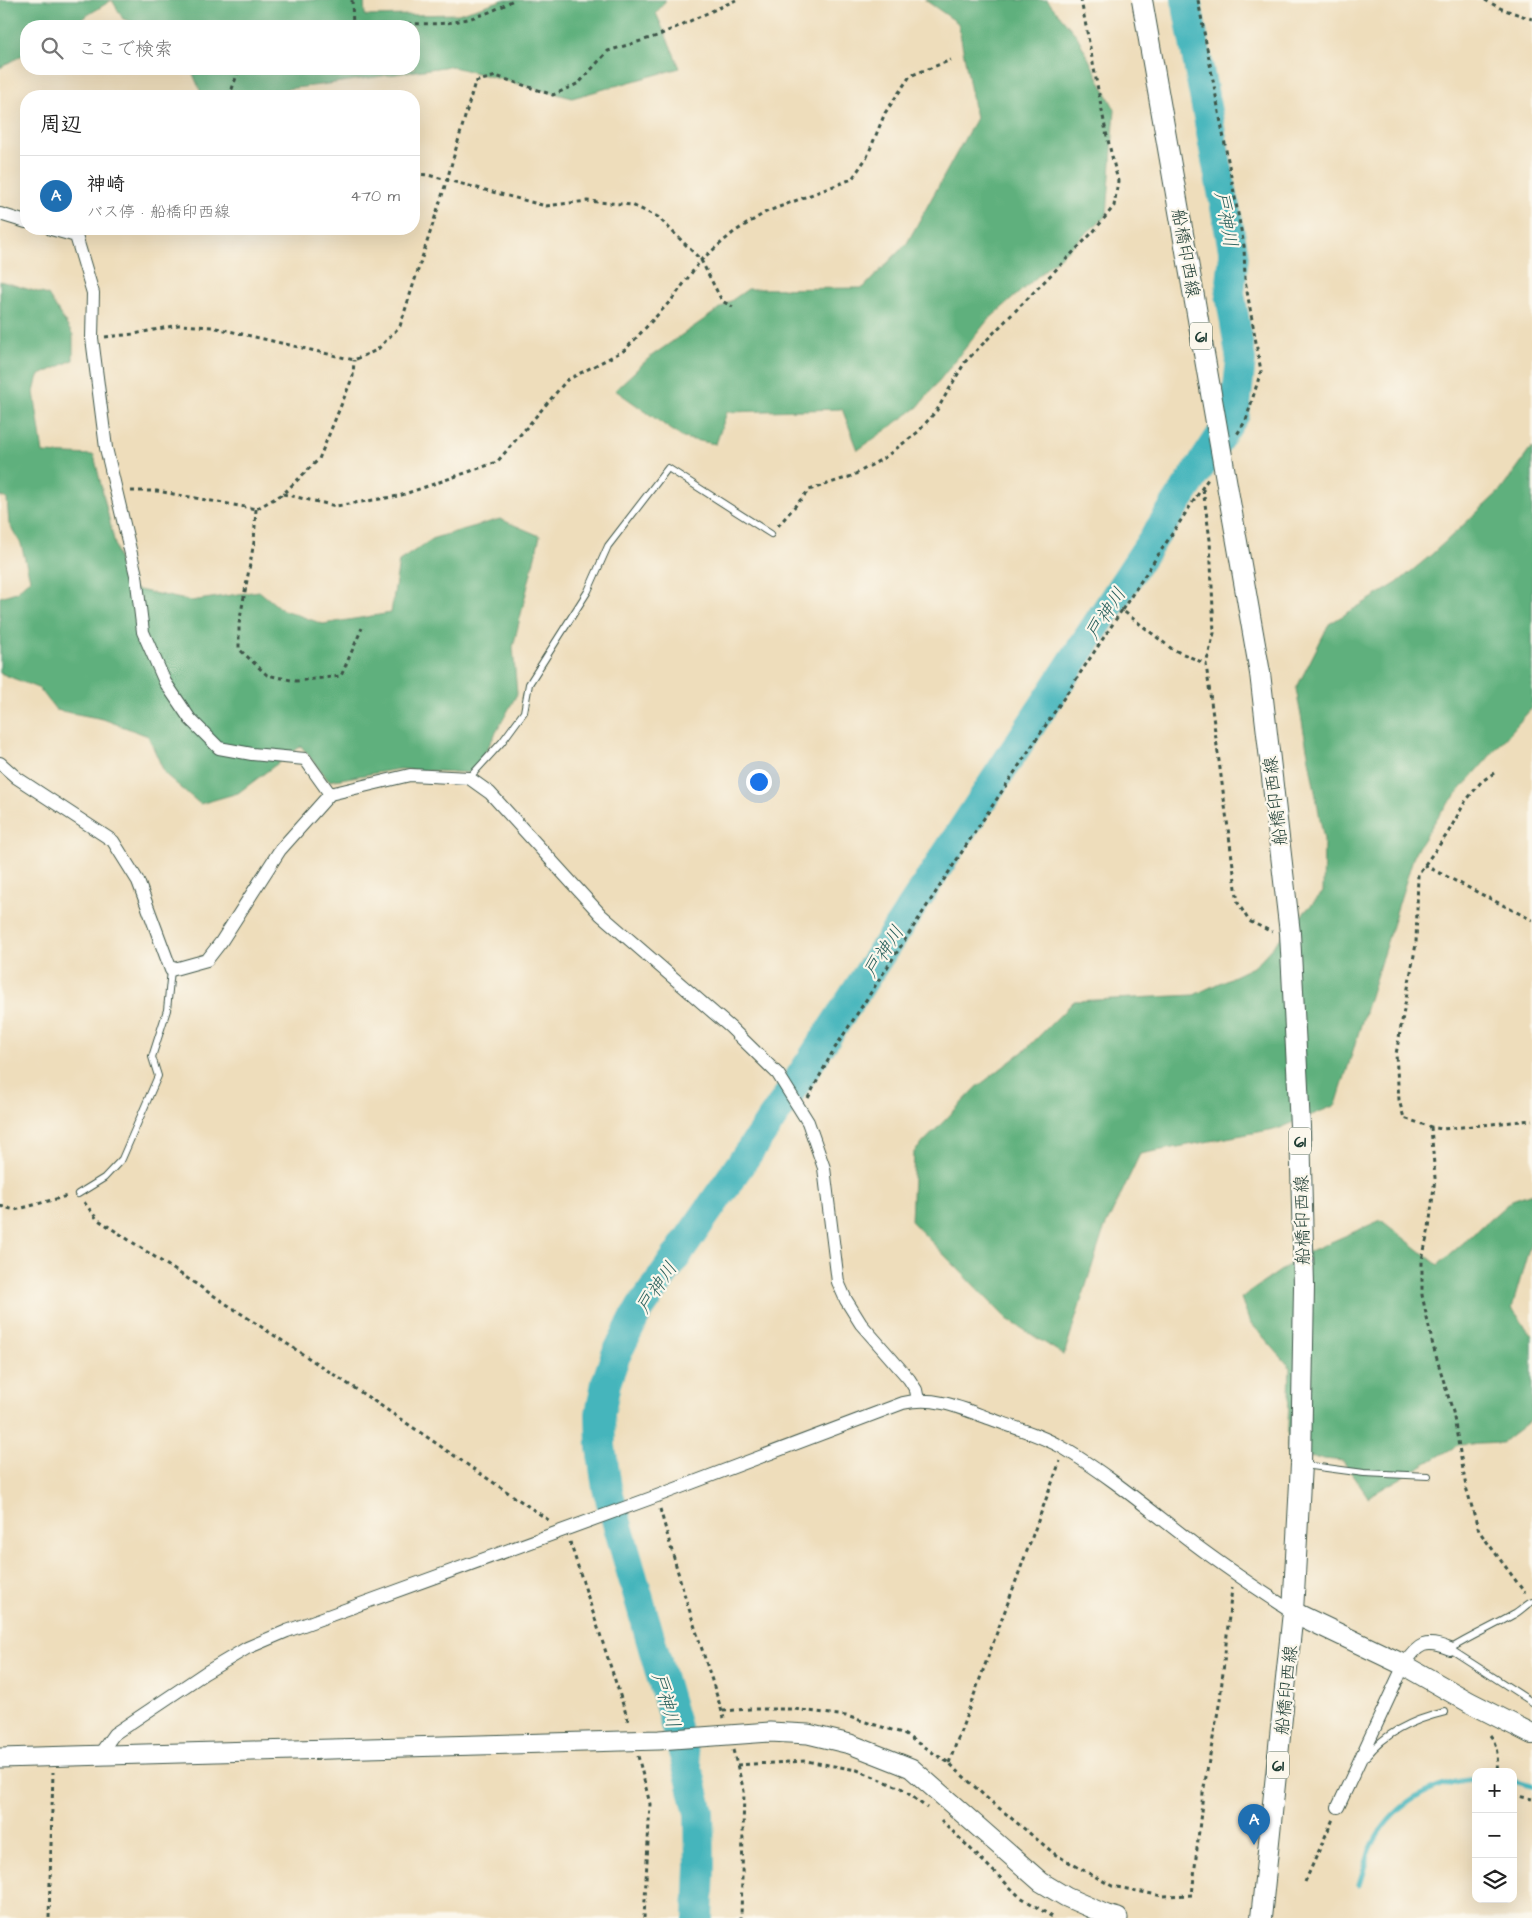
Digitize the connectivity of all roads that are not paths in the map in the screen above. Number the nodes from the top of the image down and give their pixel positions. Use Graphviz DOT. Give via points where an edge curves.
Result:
graph roads {
  1 [pos="1142,0"];
  2 [pos="0,214"];
  3 [pos="20,220"];
  4 [pos="72,235"];
  5 [pos="771,534"];
  6 [pos="0,763"];
  7 [pos="469,778"];
  8 [pos="330,794"];
  9 [pos="171,970"];
  10 [pos="78,1194"];
  11 [pos="918,1400"];
  12 [pos="1300,1464"];
  13 [pos="1428,1476"];
  14 [pos="1531,1602"];
  15 [pos="1294,1612"];
  16 [pos="1450,1649"];
  17 [pos="1404,1664"];
  18 [pos="1532,1702"];
  19 [pos="1445,1712"];
  20 [pos="1532,1734"];
  21 [pos="99,1755"];
  22 [pos="0,1758"];
  23 [pos="1356,1769"];
  24 [pos="1338,1807"];
  25 [pos="1118,1918"];
  26 [pos="1261,1918"];
  1 -- 12 [label="main road, 船橋印西線 / 61, bridge" via="1260,673 1290,934 1304,1286"];
  2 -- 3 [label="street"];
  4 -- 8 [label="street" via="76,236 93,293 92,338 106,448 136,575 143,632 165,682 190,719 218,748 305,759"];
  5 -- 7 [label="lane" via="668,468 608,546 588,591 529,684 524,712"];
  6 -- 9 [label="street" via="17,778 112,841 138,881"];
  7 -- 8 [label="street" via="410,775"];
  7 -- 11 [label="street" via="490,793 601,915 730,1027 778,1074 808,1122 824,1168 838,1282 861,1324 909,1379"];
  8 -- 9 [label="street" via="280,850 207,960"];
  9 -- 10 [label="lane" via="167,1010 152,1057 158,1076 122,1159 104,1178"];
  11 -- 15 [label="street" via="935,1401 969,1411 1065,1449 1234,1573"];
  11 -- 21 [label="street" via="286,1631 248,1648 146,1712 114,1734"];
  12 -- 13 [label="lane" via="1364,1473"];
  12 -- 15 [label="main road, 船橋印西線 / 61"];
  14 -- 16 [label="lane" via="1518,1613"];
  15 -- 17 [label="main road"];
  15 -- 26 [label="main road, 船橋印西線 / 61"];
  16 -- 17 [label="street" via="1432,1643 1422,1644"];
  16 -- 18 [label="lane"];
  17 -- 20 [label="main road"];
  17 -- 23 [label="street"];
  19 -- 23 [label="lane" via="1404,1727 1372,1750"];
  21 -- 22 [label="street"];
  21 -- 25 [label="street" via="659,1740 770,1732 808,1734 850,1744 911,1768 1041,1882 1066,1897"];
  23 -- 24 [label="street"];
}
